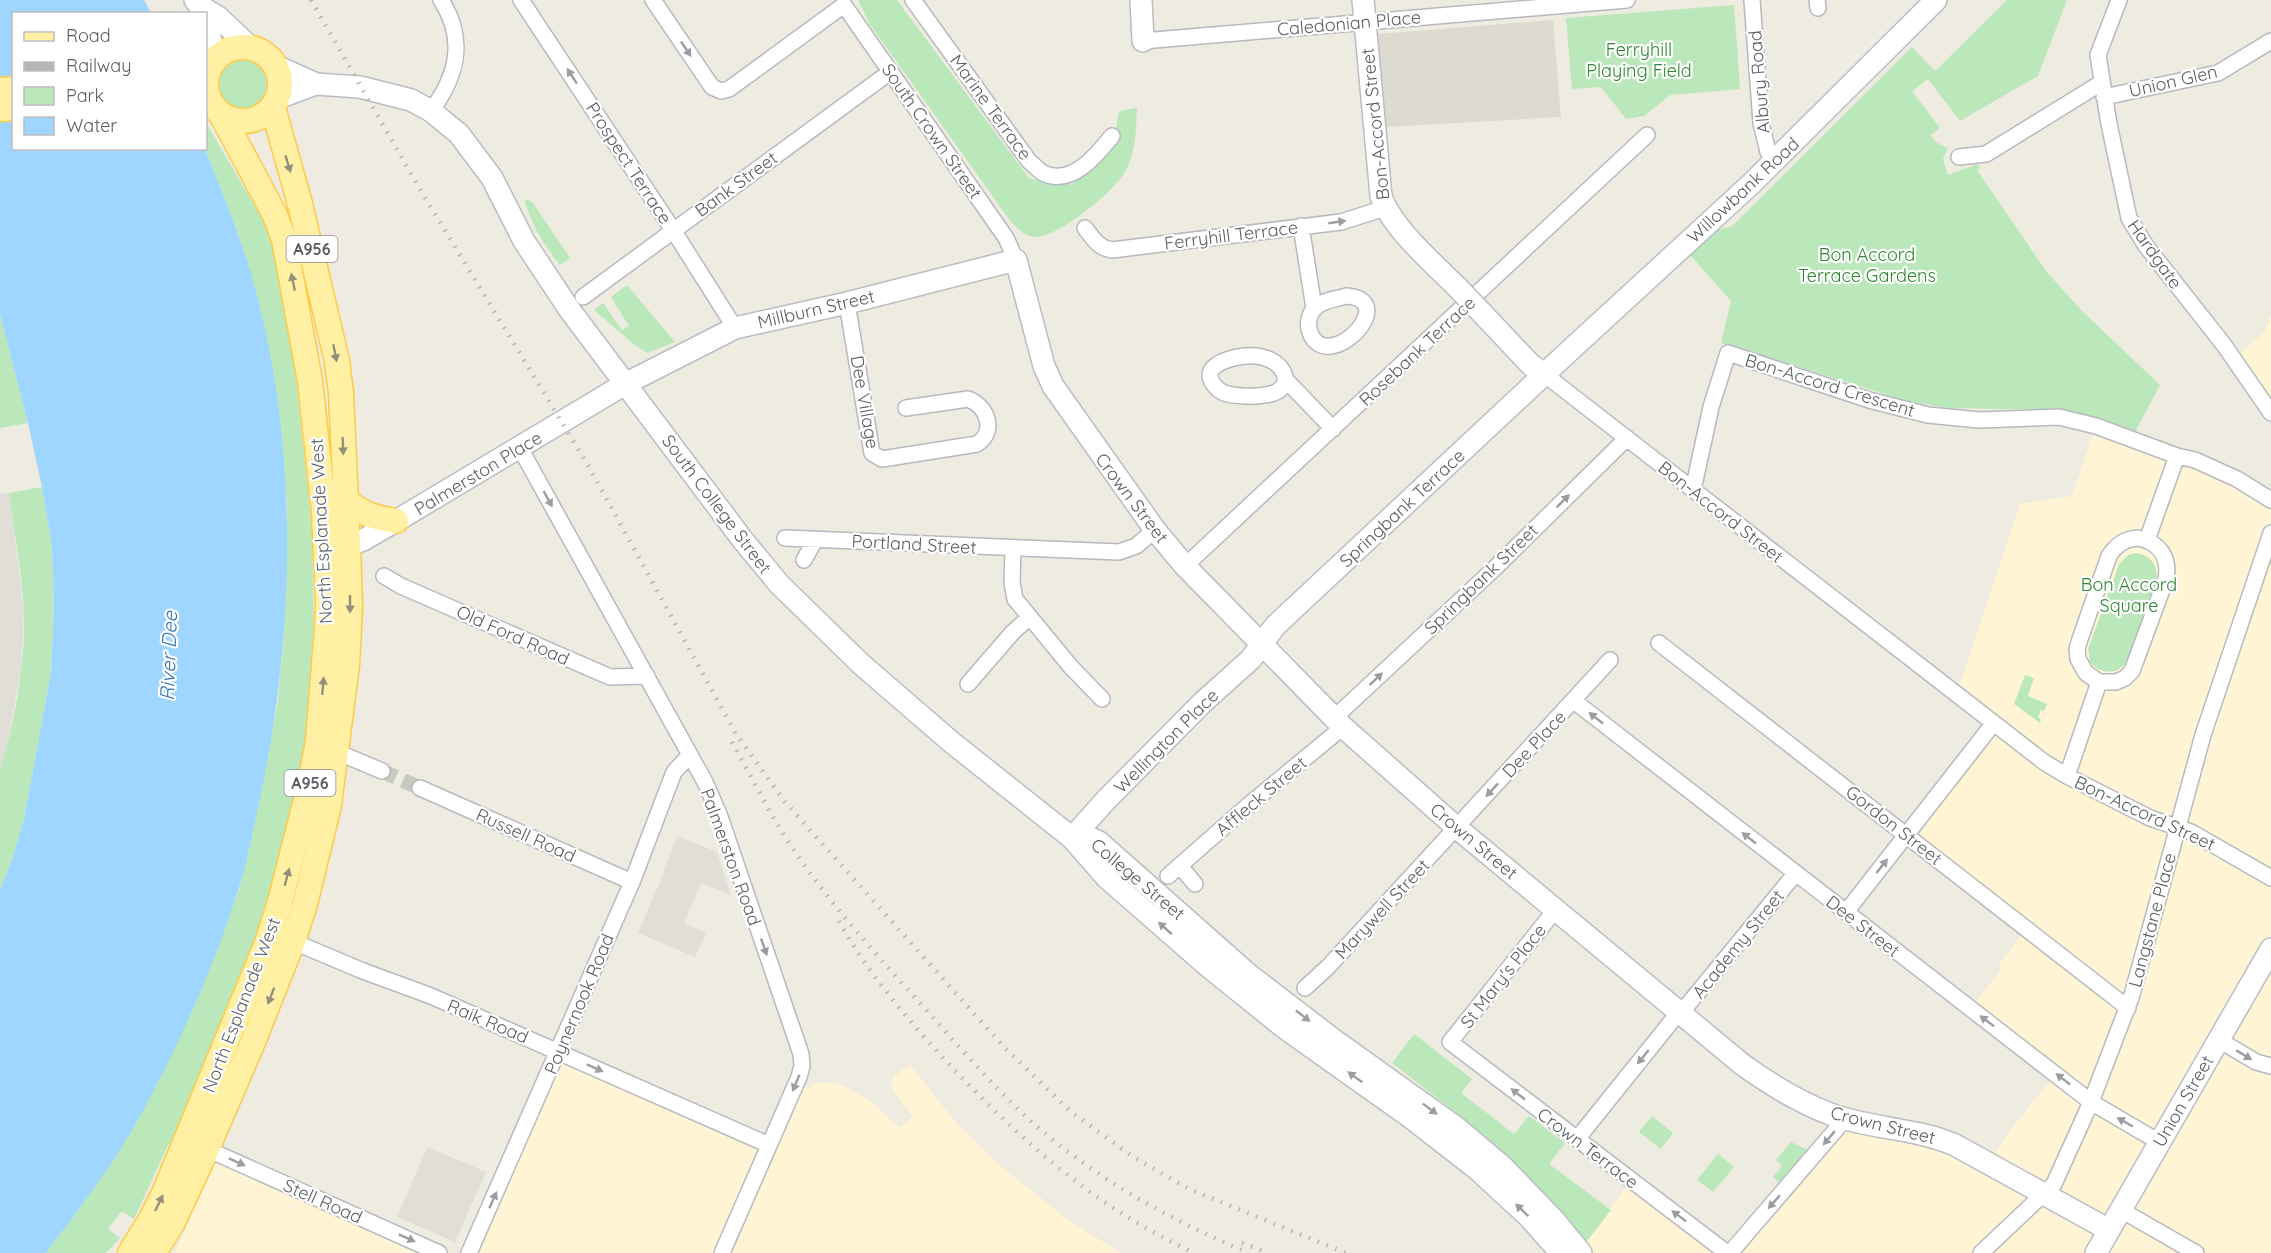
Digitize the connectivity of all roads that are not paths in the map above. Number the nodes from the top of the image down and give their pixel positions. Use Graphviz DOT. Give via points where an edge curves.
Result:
graph roads {
  1 [pos="441,0"];
  2 [pos="521,0"];
  3 [pos="653,0"];
  4 [pos="913,0"];
  5 [pos="1141,0"];
  6 [pos="1363,0"];
  7 [pos="1627,0"];
  8 [pos="1752,0"];
  9 [pos="1936,0"];
  10 [pos="2119,0"];
  11 [pos="844,2"];
  12 [pos="1558,3"];
  13 [pos="207,13"];
  14 [pos="1365,21"];
  15 [pos="1143,41"];
  16 [pos="2271,41"];
  17 [pos="207,42"];
  18 [pos="250,47"];
  19 [pos="211,63"];
  20 [pos="276,66"];
  21 [pos="890,72"];
  22 [pos="207,78"];
  23 [pos="316,84"];
  24 [pos="2103,90"];
  25 [pos="207,92"];
  26 [pos="275,103"];
  27 [pos="214,109"];
  28 [pos="431,111"];
  29 [pos="1647,135"];
  30 [pos="1112,136"];
  31 [pos="1959,157"];
  32 [pos="1776,160"];
  33 [pos="1384,208"];
  34 [pos="1301,226"];
  35 [pos="1085,228"];
  36 [pos="673,230"];
  37 [pos="1016,260"];
  38 [pos="583,297"];
  39 [pos="847,303"];
  40 [pos="1314,308"];
  41 [pos="735,328"];
  42 [pos="1544,374"];
  43 [pos="1285,379"];
  44 [pos="625,384"];
  45 [pos="906,408"];
  46 [pos="2271,413"];
  47 [pos="1333,429"];
  48 [pos="1627,438"];
  49 [pos="520,448"];
  50 [pos="2177,456"];
  51 [pos="1694,490"];
  52 [pos="346,500"];
  53 [pos="2271,500"];
  54 [pos="396,521"];
  55 [pos="1155,530"];
  56 [pos="2271,533"];
  57 [pos="785,538"];
  58 [pos="815,540"];
  59 [pos="2147,540"];
  60 [pos="1013,549"];
  61 [pos="337,550"];
  62 [pos="804,560"];
  63 [pos="1185,566"];
  64 [pos="384,576"];
  65 [pos="1030,617"];
  66 [pos="1659,643"];
  67 [pos="1261,644"];
  68 [pos="1610,660"];
  69 [pos="647,676"];
  70 [pos="2099,682"];
  71 [pos="968,684"];
  72 [pos="1102,699"];
  73 [pos="1574,701"];
  74 [pos="1338,723"];
  75 [pos="1993,724"];
  76 [pos="337,752"];
  77 [pos="689,756"];
  78 [pos="382,771"];
  79 [pos="2067,776"];
  80 [pos="420,788"];
  81 [pos="2177,827"];
  82 [pos="1457,828"];
  83 [pos="1906,834"];
  84 [pos="1072,838"];
  85 [pos="1795,874"];
  86 [pos="2271,878"];
  87 [pos="632,882"];
  88 [pos="1195,884"];
  89 [pos="1556,909"];
  90 [pos="1846,912"];
  91 [pos="270,933"];
  92 [pos="293,941"];
  93 [pos="2271,949"];
  94 [pos="1305,988"];
  95 [pos="2128,1008"];
  96 [pos="1680,1013"];
  97 [pos="2218,1040"];
  98 [pos="1450,1042"];
  99 [pos="559,1052"];
  100 [pos="2271,1066"];
  101 [pos="2091,1102"];
  102 [pos="1845,1119"];
  103 [pos="1577,1140"];
  104 [pos="2159,1142"];
  105 [pos="769,1145"];
  106 [pos="207,1149"];
  107 [pos="2044,1194"];
  108 [pos="2121,1210"];
  109 [pos="2109,1230"];
  110 [pos="130,1253"];
  111 [pos="154,1253"];
  112 [pos="439,1253"];
  113 [pos="469,1253"];
  114 [pos="722,1253"];
  115 [pos="1561,1253"];
  116 [pos="1581,1253"];
  117 [pos="1728,1253"];
  118 [pos="1981,1253"];
  119 [pos="2096,1253"];
  120 [pos="2196,1253"];
  1 -- 28 [label="street" via="453,22 457,44 442,97"];
  36 -- 2 [label="street, Prospect Terrace, one-way"];
  3 -- 11 [label="street, one-way" via="712,87 722,91"];
  4 -- 30 [label="street, Marine Terrace" via="1029,161 1043,173 1060,177 1076,171 1098,155"];
  5 -- 15 [label="street"];
  6 -- 14 [label="street, Bon-Accord Street"];
  7 -- 12 [label="street, Caledonian Place"];
  8 -- 32 [label="street, Albury Road" via="1761,123 1768,152"];
  9 -- 32 [label="street, Willowbank Road"];
  10 -- 24 [label="street, Hardgate" via="2098,55"];
  11 -- 21 [label="street, South Crown Street"];
  12 -- 14 [label="street, Caledonian Place"];
  13 -- 18 [label="street" via="218,17"];
  14 -- 15 [label="street, Caledonian Place"];
  14 -- 33 [label="street, Bon-Accord Street"];
  16 -- 24 [label="street, Union Glen" via="2218,73"];
  17 -- 19 [label="street"];
  18 -- 19 [label="main road" via="226,51"];
  18 -- 20 [label="main road" via="261,51"];
  19 -- 22 [label="main road, A956"];
  20 -- 23 [label="street, South College Street"];
  20 -- 26 [label="main road, A956" via="281,87"];
  21 -- 36 [label="street, Bank Street"];
  21 -- 37 [label="street, South Crown Street" via="1006,238"];
  23 -- 26 [label="street, South College Street"];
  23 -- 28 [label="street, South College Street" via="398,95"];
  24 -- 31 [label="street, Union Glen" via="1986,154"];
  24 -- 46 [label="street, Hardgate" via="2123,198 2136,233 2228,350"];
  25 -- 27 [label="main road, A956"];
  26 -- 27 [label="main road" via="266,114 248,121"];
  26 -- 52 [label="main road, North Esplanade West / A956, one-way" via="337,361"];
  61 -- 27 [label="main road, North Esplanade West / A956, one-way" via="324,512 310,381 284,239 275,215"];
  28 -- 44 [label="street, South College Street" via="459,134 478,157 530,251"];
  29 -- 47 [label="street, Rosebank Terrace"];
  32 -- 42 [label="street, Willowbank Road"];
  34 -- 33 [label="street, Ferryhill Terrace, one-way" via="1341,222"];
  33 -- 42 [label="street, Bon-Accord Street, bridge" via="1531,366"];
  34 -- 35 [label="street, Ferryhill Terrace" via="1112,250 1104,249"];
  34 -- 40 [label="street"];
  36 -- 38 [label="street, Bank Street"];
  36 -- 41 [label="street, Prospect Terrace"];
  37 -- 39 [label="street, Millburn Street"];
  37 -- 55 [label="street, Crown Street" via="1044,366 1053,386"];
  39 -- 41 [label="street, Millburn Street"];
  39 -- 45 [label="street, Dee Village" via="872,453 876,457 977,444 987,434 986,415 976,402 968,399"];
  41 -- 44 [label="street, Millburn Street"];
  42 -- 48 [label="street, Bon-Accord Street"];
  42 -- 67 [label="street, Springbank Terrace" via="1275,626"];
  43 -- 47 [label="street"];
  44 -- 49 [label="street, Palmerston Place"];
  44 -- 84 [label="street, South College Street" via="779,584 870,672"];
  47 -- 63 [label="street, Rosebank Terrace"];
  48 -- 51 [label="street, Bon-Accord Street"];
  74 -- 48 [label="street, Springbank Street, one-way"];
  49 -- 54 [label="street, Palmerston Place"];
  49 -- 69 [label="street, Palmerston Road, one-way"];
  50 -- 51 [label="street, Bon-Accord Crescent" via="2096,426 2059,417 1979,420 1928,415 1869,400 1728,353 1711,407"];
  50 -- 53 [label="street, Bon-Accord Crescent" via="2228,475"];
  50 -- 59 [label="street"];
  51 -- 75 [label="street, Bon-Accord Street"];
  52 -- 54 [label="main road" via="369,516"];
  52 -- 61 [label="main road, North Esplanade West / A956"];
  54 -- 61 [label="street, Palmerston Place"];
  55 -- 60 [label="street, Portland Street" via="1136,546 1119,552"];
  55 -- 63 [label="street, Crown Street"];
  56 -- 81 [label="street, Langstane Place" via="2203,735"];
  57 -- 58 [label="street, Portland Street"];
  58 -- 60 [label="street, Portland Street"];
  58 -- 62 [label="street"];
  59 -- 70 [label="street" via="2165,557 2166,579 2132,671 2116,682"];
  59 -- 70 [label="street" via="2131,539 2113,549 2080,639 2077,649 2081,668"];
  60 -- 65 [label="street" via="1015,599"];
  61 -- 76 [label="main road, North Esplanade West / A956, one-way" via="350,606"];
  91 -- 61 [label="main road, North Esplanade West / A956, one-way" via="291,863 318,741"];
  63 -- 67 [label="street, Crown Street"];
  64 -- 69 [label="street, Old Ford Road" via="610,677"];
  65 -- 71 [label="street" via="1012,632"];
  65 -- 72 [label="street"];
  66 -- 83 [label="street, Gordon Street"];
  67 -- 74 [label="street, Crown Street"];
  67 -- 84 [label="street, Wellington Place" via="1251,659 1202,703"];
  68 -- 73 [label="street, Dee Place"];
  69 -- 77 [label="street, Palmerston Road"];
  70 -- 79 [label="street"];
  73 -- 82 [label="street, Dee Place, one-way"];
  85 -- 73 [label="street, Dee Street, one-way"];
  74 -- 82 [label="street, Crown Street"];
  74 -- 88 [label="street, Affleck Street" via="1174,871"];
  75 -- 79 [label="street, Bon-Accord Street"];
  75 -- 83 [label="street"];
  76 -- 78 [label="street"];
  76 -- 92 [label="main road, North Esplanade West / A956" via="320,850"];
  77 -- 87 [label="street, Poynernook Road" via="674,772"];
  77 -- 105 [label="street, Palmerston Road, one-way" via="719,814 802,1059 799,1077"];
  79 -- 81 [label="street, Bon-Accord Street" via="2150,818"];
  80 -- 87 [label="street, Russell Road"];
  81 -- 86 [label="street, Bon-Accord Street"];
  81 -- 95 [label="street, Langstane Place"];
  82 -- 89 [label="street, Crown Street"];
  82 -- 94 [label="street, Marywell Street"];
  90 -- 83 [label="street, one-way"];
  83 -- 95 [label="street, Gordon Street"];
  115 -- 84 [label="street, College Street, one-way" via="1477,1169 1283,1027 1209,967 1107,878"];
  84 -- 116 [label="street, College Street, one-way" via="1088,837 1099,842 1248,974 1456,1128 1521,1184"];
  85 -- 90 [label="street, Dee Street"];
  85 -- 96 [label="street, Academy Street"];
  87 -- 99 [label="street, Poynernook Road"];
  89 -- 96 [label="street, Crown Street"];
  89 -- 98 [label="street, St Mary's Place"];
  101 -- 90 [label="street, Dee Street, one-way"];
  91 -- 92 [label="street, Raik Road"];
  110 -- 91 [label="main road, North Esplanade West / A956, one-way" via="165,1191"];
  92 -- 99 [label="street, Raik Road"];
  92 -- 106 [label="main road, North Esplanade West / A956, one-way"];
  93 -- 97 [label="street, Union Street"];
  95 -- 101 [label="street, Langstane Place"];
  96 -- 102 [label="street, Crown Street" via="1773,1086"];
  96 -- 103 [label="street, Academy Street, one-way"];
  97 -- 100 [label="street, one-way" via="2256,1062"];
  97 -- 104 [label="street, Union Street"];
  103 -- 98 [label="street, Crown Terrace, one-way"];
  99 -- 105 [label="street, Raik Road, one-way"];
  113 -- 99 [label="street, Poynernook Road, one-way"];
  104 -- 101 [label="street, Dee Street, one-way"];
  101 -- 107 [label="street, Langstane Place" via="2054,1184"];
  102 -- 107 [label="street, Crown Street" via="1938,1137"];
  102 -- 117 [label="street, Crown Terrace, one-way"];
  117 -- 103 [label="street, Crown Terrace, one-way"];
  104 -- 108 [label="street, Union Street"];
  105 -- 114 [label="street, Palmerston Road"];
  106 -- 111 [label="main road, North Esplanade West / A956"];
  106 -- 112 [label="street, Stell Road, one-way"];
  107 -- 109 [label="street, Crown Street"];
  107 -- 118 [label="street, Langstane Place"];
  108 -- 109 [label="street, Union Street"];
  108 -- 120 [label="street"];
  109 -- 119 [label="street, Union Street"];
}
